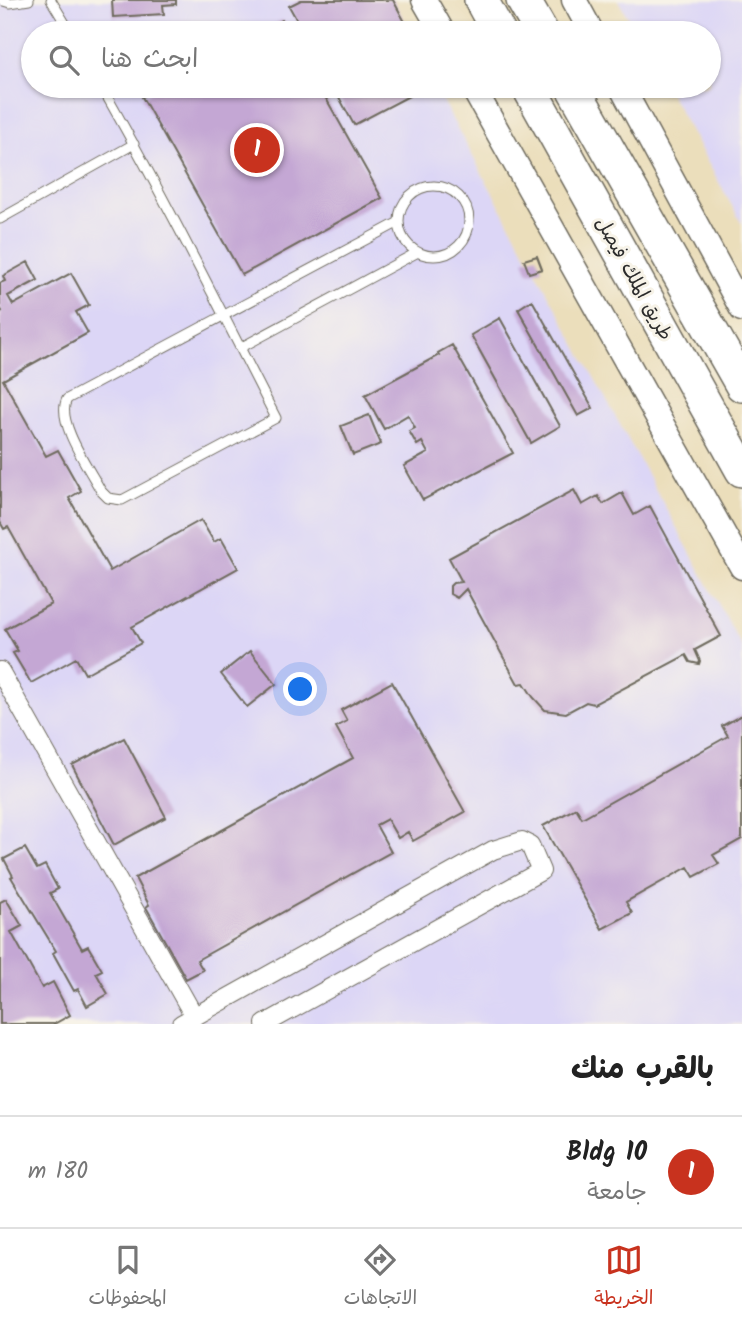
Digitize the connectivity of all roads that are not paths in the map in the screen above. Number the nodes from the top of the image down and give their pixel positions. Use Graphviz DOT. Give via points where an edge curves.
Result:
graph roads {
  1 [pos="0,0"];
  2 [pos="29,0"];
  3 [pos="51,0"];
  4 [pos="427,0"];
  5 [pos="481,0"];
  6 [pos="523,0"];
  7 [pos="575,0"];
  8 [pos="64,21"];
  9 [pos="436,21"];
  10 [pos="492,21"];
  11 [pos="535,21"];
  12 [pos="586,21"];
  13 [pos="108,98"];
  14 [pos="479,98"];
  15 [pos="535,98"];
  16 [pos="579,98"];
  17 [pos="628,98"];
  18 [pos="134,144"];
  19 [pos="0,219"];
  20 [pos="399,222"];
  21 [pos="418,252"];
  22 [pos="742,309"];
  23 [pos="223,316"];
  24 [pos="240,348"];
  25 [pos="742,384"];
  26 [pos="742,470"];
  27 [pos="742,567"];
  28 [pos="0,671"];
  29 [pos="188,1020"];
  30 [pos="265,1024"];
  1 -- 2 [label="lane"];
  3 -- 8 [label="lane"];
  4 -- 9 [label="main road"];
  5 -- 10 [label="highway"];
  6 -- 11 [label="highway"];
  7 -- 12 [label="main road"];
  13 -- 18 [label="lane"];
  14 -- 27 [label="main road"];
  15 -- 26 [label="highway, طريق الملك فيصل"];
  16 -- 25 [label="highway, طريق الملك فيصل"];
  17 -- 22 [label="main road"];
  18 -- 19 [label="lane"];
  18 -- 23 [label="lane"];
  20 -- 21 [label="lane" via="404,239"];
  20 -- 21 [label="lane" via="405,201 421,188 441,186 465,203 468,232 456,248 438,256"];
  20 -- 23 [label="lane"];
  21 -- 24 [label="lane"];
  23 -- 24 [label="lane"];
  23 -- 24 [label="lane" via="67,399 65,423 108,498 122,500 276,418"];
  28 -- 29 [label="street"];
  29 -- 30 [label="street" via="493,850 522,841 530,845 541,872"];
}
